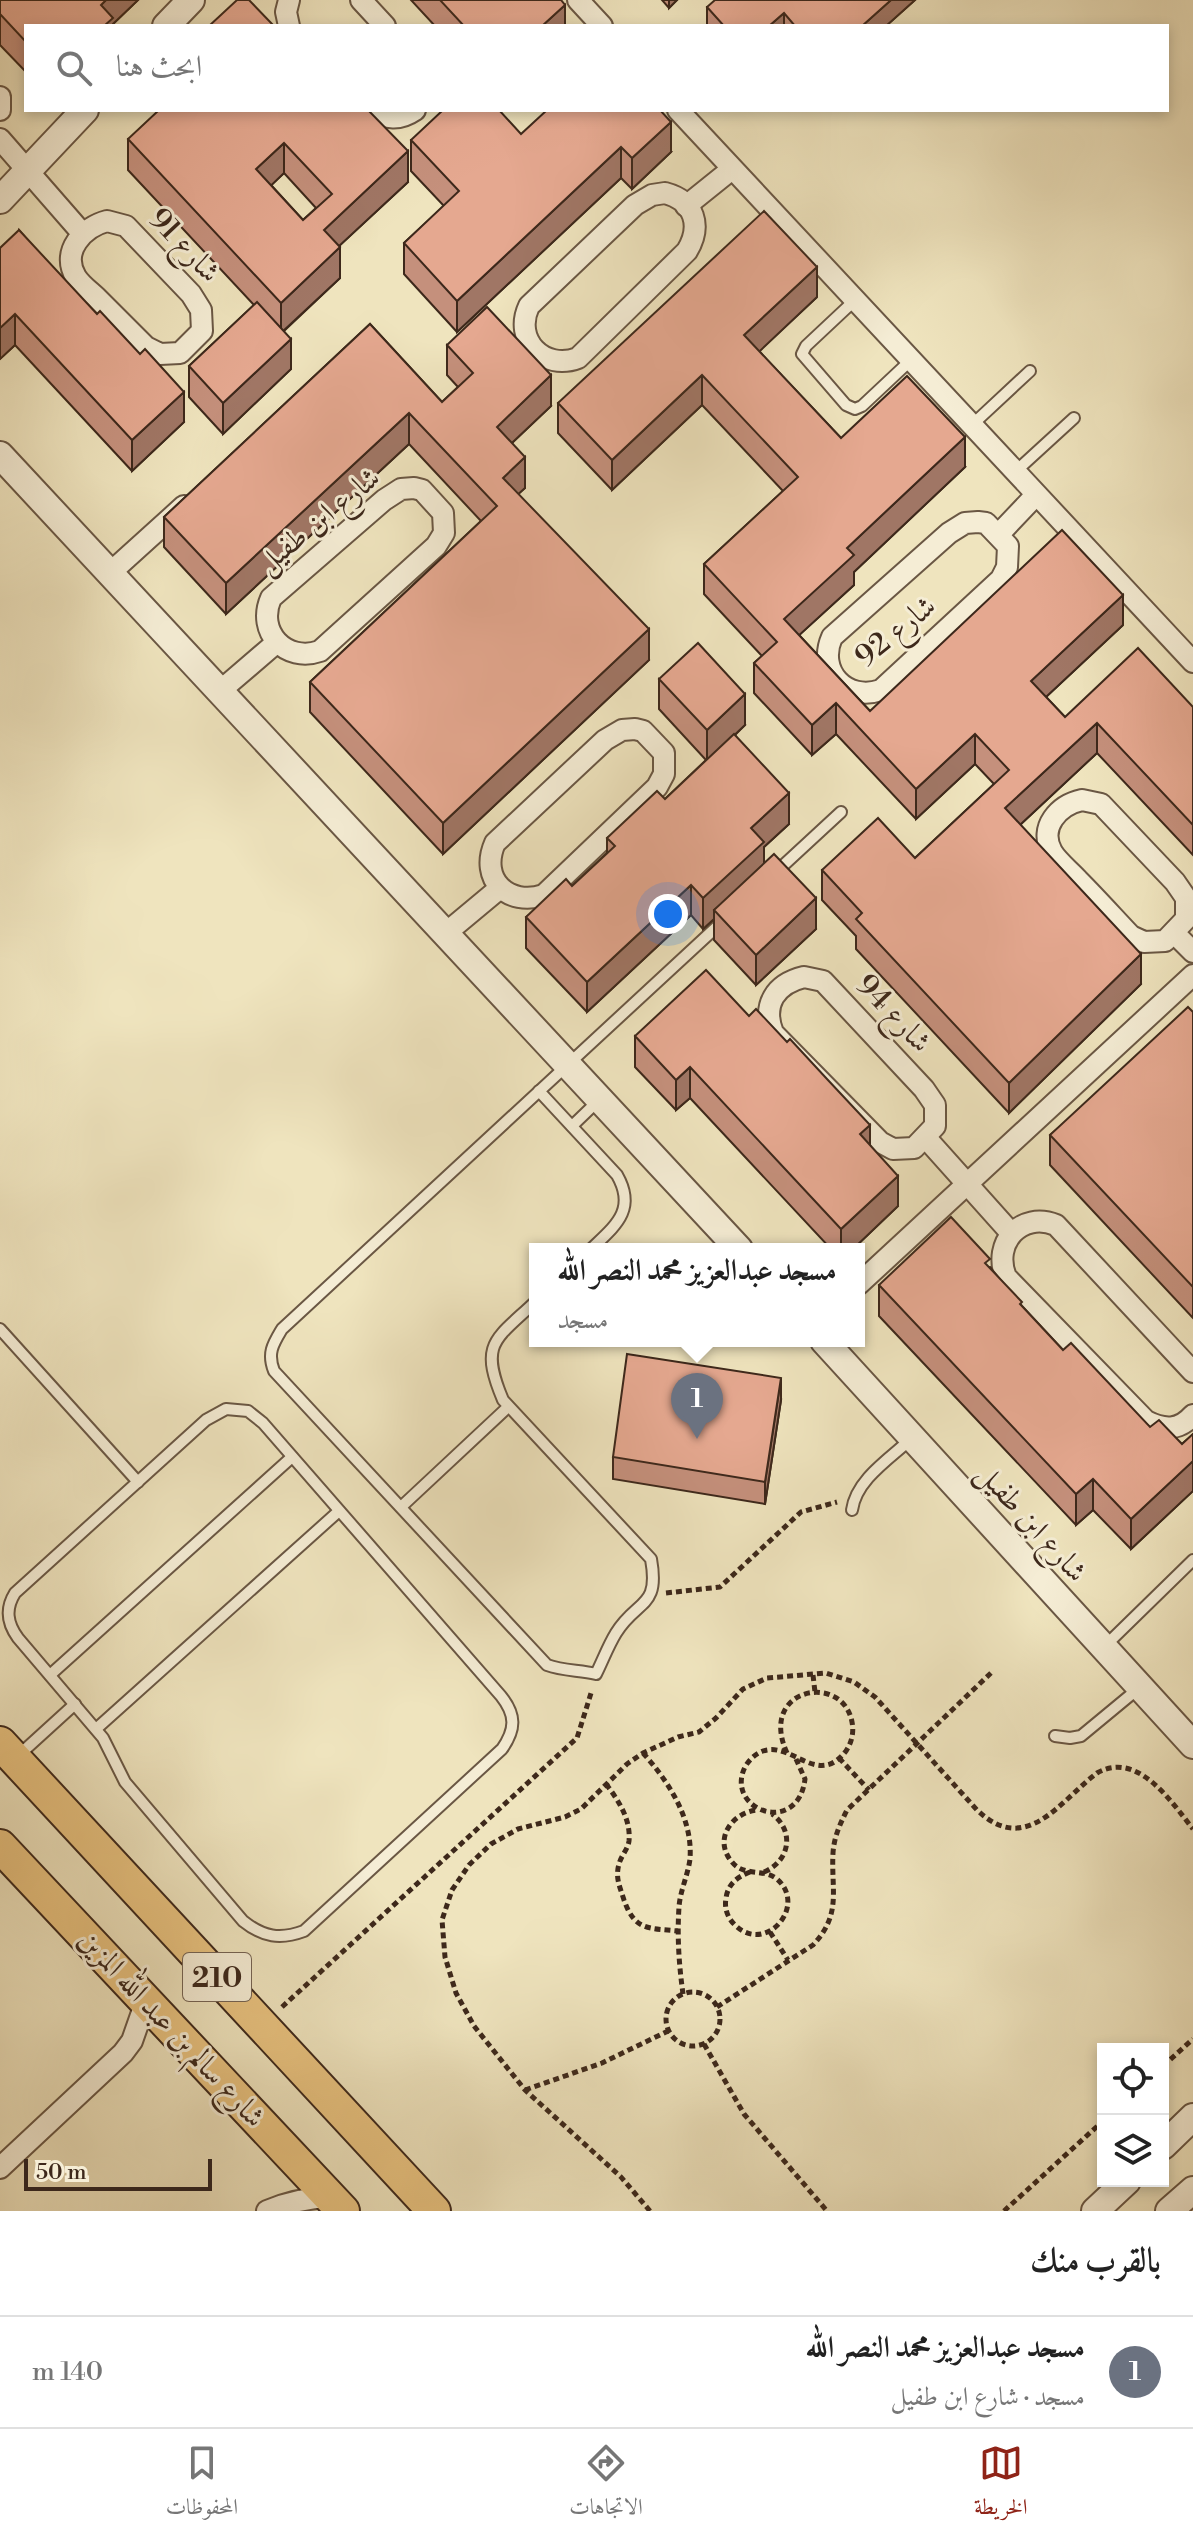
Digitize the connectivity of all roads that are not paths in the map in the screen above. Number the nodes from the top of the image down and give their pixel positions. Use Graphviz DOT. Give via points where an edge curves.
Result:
graph roads {
  1 [pos="191,0"];
  2 [pos="289,0"];
  3 [pos="361,0"];
  4 [pos="578,0"];
  5 [pos="168,24"];
  6 [pos="289,24"];
  7 [pos="383,24"];
  8 [pos="600,24"];
  9 [pos="0,97"];
  10 [pos="0,110"];
  11 [pos="83,112"];
  12 [pos="374,112"];
  13 [pos="410,112"];
  14 [pos="680,112"];
  15 [pos="0,139"];
  16 [pos="732,169"];
  17 [pos="27,170"];
  18 [pos="0,200"];
  19 [pos="686,206"];
  20 [pos="82,233"];
  21 [pos="854,301"];
  22 [pos="911,360"];
  23 [pos="1030,371"];
  24 [pos="1074,418"];
  25 [pos="972,425"];
  26 [pos="0,455"];
  27 [pos="1015,472"];
  28 [pos="204,488"];
  29 [pos="1036,495"];
  30 [pos="999,534"];
  31 [pos="110,573"];
  32 [pos="276,643"];
  33 [pos="1193,662"];
  34 [pos="220,691"];
  35 [pos="841,812"];
  36 [pos="761,886"];
  37 [pos="500,888"];
  38 [pos="727,917"];
  39 [pos="446,933"];
  40 [pos="1175,934"];
  41 [pos="1193,952"];
  42 [pos="1193,975"];
  43 [pos="567,1064"];
  44 [pos="539,1091"];
  45 [pos="600,1100"];
  46 [pos="572,1126"];
  47 [pos="926,1138"];
  48 [pos="967,1184"];
  49 [pos="1011,1233"];
  50 [pos="597,1243"];
  51 [pos="733,1243"];
  52 [pos="865,1278"];
  53 [pos="529,1308"];
  54 [pos="0,1329"];
  55 [pos="829,1347"];
  56 [pos="1193,1372"];
  57 [pos="508,1407"];
  58 [pos="1193,1415"];
  59 [pos="912,1438"];
  60 [pos="292,1457"];
  61 [pos="138,1482"];
  62 [pos="401,1507"];
  63 [pos="852,1510"];
  64 [pos="339,1511"];
  65 [pos="1193,1560"];
  66 [pos="1104,1647"];
  67 [pos="50,1675"];
  68 [pos="1140,1687"];
  69 [pos="75,1704"];
  70 [pos="96,1729"];
  71 [pos="1055,1736"];
  72 [pos="1193,1745"];
  73 [pos="8,1751"];
  74 [pos="0,1846"];
  75 [pos="146,2001"];
  76 [pos="1193,2117"];
  77 [pos="1169,2140"];
  78 [pos="0,2168"];
  79 [pos="1121,2187"];
  80 [pos="1193,2190"];
  81 [pos="337,2204"];
  82 [pos="267,2211"];
  83 [pos="434,2211"];
  84 [pos="1095,2211"];
  85 [pos="1169,2211"];
  1 -- 5 [label="street"];
  2 -- 6 [label="street"];
  3 -- 7 [label="street"];
  4 -- 8 [label="street"];
  9 -- 10 [label="street"];
  11 -- 17 [label="street"];
  12 -- 13 [label="street" via="397,118"];
  14 -- 16 [label="street"];
  15 -- 17 [label="street"];
  16 -- 19 [label="street"];
  16 -- 21 [label="street"];
  17 -- 18 [label="street"];
  17 -- 20 [label="street"];
  19 -- 19 [label="street" via="673,196 652,195 603,235 529,306 524,325 534,351 559,362 578,358 687,251 696,226"];
  20 -- 20 [label="street, شارع 91" via="72,259 76,277 146,347 172,355 191,345 202,331 201,310 126,226 107,221"];
  21 -- 22 [label="street"];
  21 -- 22 [label="lane" via="802,354 846,405 862,406"];
  22 -- 25 [label="street"];
  23 -- 25 [label="lane"];
  24 -- 27 [label="lane"];
  25 -- 27 [label="street"];
  26 -- 31 [label="street"];
  27 -- 29 [label="street"];
  28 -- 31 [label="street"];
  29 -- 30 [label="street"];
  29 -- 33 [label="street"];
  30 -- 30 [label="street, شارع 92" via="986,523 965,523 832,637 827,656 837,682 862,693 881,690 1001,579 1009,554"];
  31 -- 34 [label="street"];
  32 -- 32 [label="street, شارع ابن طفيل" via="301,654 320,651 436,546 445,521 435,501 422,490 401,489 271,598 266,617"];
  32 -- 34 [label="street"];
  34 -- 39 [label="street"];
  35 -- 36 [label="lane"];
  37 -- 37 [label="street" via="525,899 544,895 657,787 666,761 656,742 643,731 622,730 605,740 495,843 490,862"];
  37 -- 39 [label="street"];
  38 -- 43 [label="lane"];
  39 -- 43 [label="street"];
  40 -- 40 [label="street" via="1188,911 1175,882 1101,804 1082,800 1059,809 1048,835 1053,853 1131,936 1157,943"];
  40 -- 41 [label="street"];
  42 -- 48 [label="street"];
  43 -- 44 [label="lane"];
  43 -- 45 [label="street"];
  44 -- 46 [label="lane"];
  44 -- 62 [label="lane" via="282,1329 271,1347 274,1371"];
  45 -- 46 [label="lane"];
  45 -- 51 [label="street"];
  46 -- 50 [label="lane" via="624,1187 625,1208"];
  47 -- 47 [label="street, شارع 94" via="935,1126 935,1105 823,981 804,977 779,989 768,1014 773,1033 880,1142 906,1150"];
  47 -- 48 [label="street"];
  48 -- 49 [label="street"];
  48 -- 52 [label="street"];
  49 -- 56 [label="street" via="1037,1221 1056,1225"];
  49 -- 58 [label="street" via="1001,1258 1006,1277 1146,1421 1171,1429"];
  53 -- 57 [label="lane" via="494,1342 494,1378"];
  54 -- 61 [label="lane"];
  55 -- 59 [label="street, شارع ابن طفيل"];
  57 -- 62 [label="lane"];
  57 -- 62 [label="lane" via="651,1559 653,1594 617,1631 596,1674 547,1665"];
  59 -- 63 [label="lane" via="860,1486"];
  59 -- 66 [label="street, شارع ابن طفيل"];
  60 -- 61 [label="lane" via="248,1411 226,1409 206,1420"];
  60 -- 64 [label="lane"];
  60 -- 67 [label="lane"];
  61 -- 67 [label="lane" via="10,1602 12,1630"];
  64 -- 70 [label="lane"];
  64 -- 70 [label="lane" via="501,1696 514,1722 502,1749 304,1931 272,1937 243,1921 125,1782"];
  65 -- 66 [label="lane"];
  66 -- 68 [label="street, شارع ابن طفيل"];
  67 -- 69 [label="lane"];
  68 -- 71 [label="lane" via="1081,1736"];
  68 -- 72 [label="street, شارع ابن طفيل"];
  69 -- 70 [label="lane"];
  69 -- 73 [label="lane"];
  73 -- 83 [label="main road, 210"];
  74 -- 75 [label="main road, شارع سالم بن عبد الله المزين / 210"];
  75 -- 78 [label="street" via="123,2053"];
  75 -- 81 [label="main road, شارع سالم بن عبد الله المزين / 210"];
  76 -- 77 [label="street"];
  79 -- 84 [label="street"];
  80 -- 85 [label="street"];
  81 -- 82 [label="street" via="308,2198"];
}
